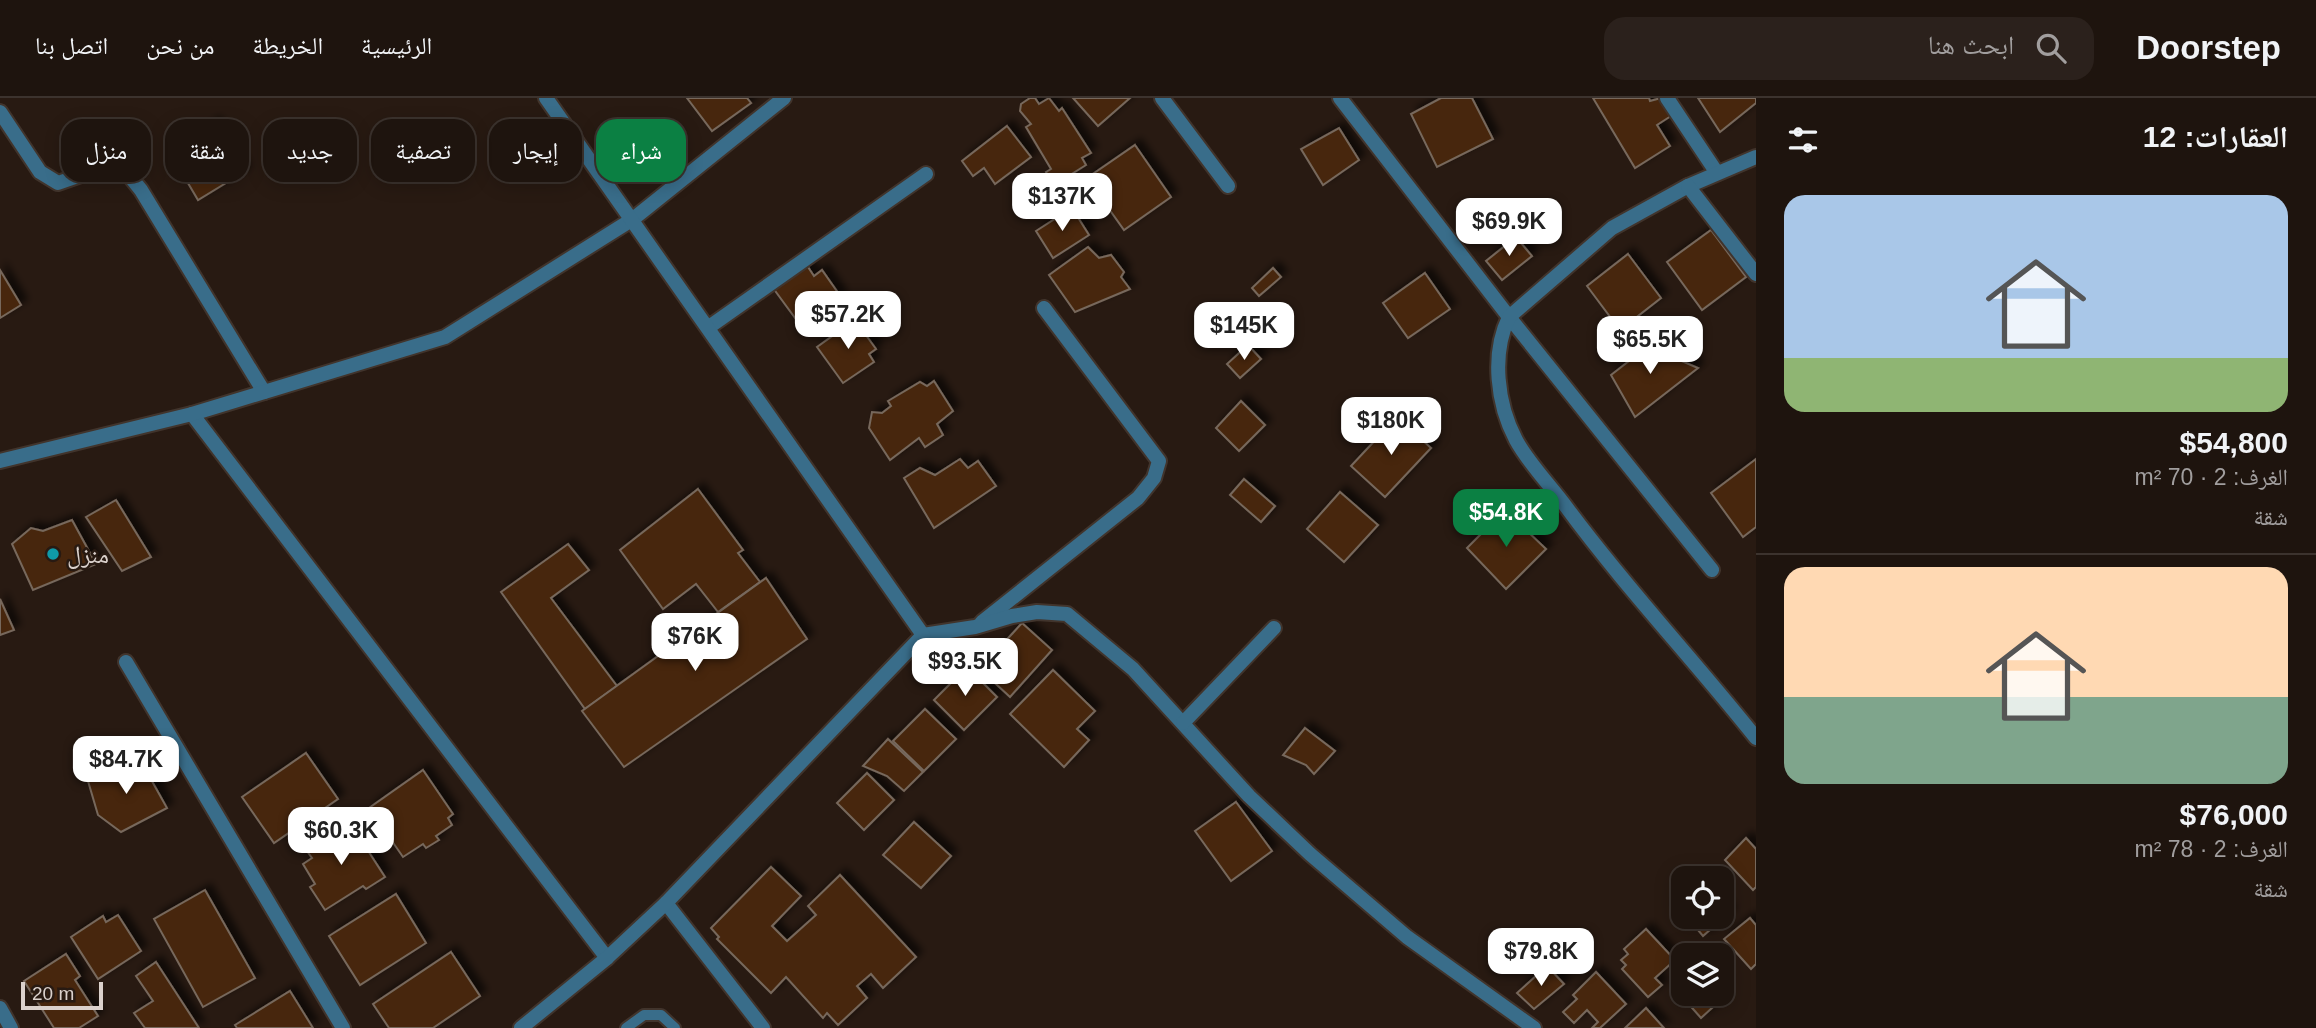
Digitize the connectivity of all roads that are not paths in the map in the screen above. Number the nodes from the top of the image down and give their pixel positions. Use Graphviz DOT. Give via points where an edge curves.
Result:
graph roads {
  1 [pos="546,98"];
  2 [pos="1162,98"];
  3 [pos="1340,98"];
  4 [pos="1667,98"];
  5 [pos="774,101"];
  6 [pos="0,112"];
  7 [pos="1756,157"];
  8 [pos="1717,173"];
  9 [pos="926,174"];
  10 [pos="1228,186"];
  11 [pos="1688,186"];
  12 [pos="634,219"];
  13 [pos="1756,274"];
  14 [pos="1044,308"];
  15 [pos="1509,317"];
  16 [pos="709,327"];
  17 [pos="264,392"];
  18 [pos="192,414"];
  19 [pos="0,461"];
  20 [pos="1712,570"];
  21 [pos="975,627"];
  22 [pos="1274,628"];
  23 [pos="923,635"];
  24 [pos="127,662"];
  25 [pos="1183,723"];
  26 [pos="1756,737"];
  27 [pos="666,903"];
  28 [pos="607,958"];
  29 [pos="0,1008"];
  30 [pos="11,1028"];
  31 [pos="344,1028"];
  32 [pos="521,1028"];
  33 [pos="626,1028"];
  34 [pos="674,1028"];
  35 [pos="763,1028"];
  36 [pos="1534,1028"];
  1 -- 12 [label="street"];
  2 -- 10 [label="street"];
  3 -- 15 [label="street"];
  4 -- 8 [label="street"];
  5 -- 12 [label="street"];
  6 -- 17 [label="street" via="40,172 58,183 104,167 124,169"];
  7 -- 8 [label="street"];
  8 -- 11 [label="street"];
  9 -- 16 [label="street"];
  11 -- 13 [label="street"];
  11 -- 15 [label="street" via="1612,228"];
  12 -- 16 [label="street"];
  12 -- 17 [label="street" via="445,337"];
  14 -- 21 [label="street" via="1159,461 1154,478 1138,498"];
  15 -- 20 [label="street"];
  15 -- 26 [label="street" via="1500,342 1500,389 1516,440 1625,586"];
  16 -- 23 [label="street"];
  17 -- 18 [label="street"];
  18 -- 19 [label="street"];
  18 -- 28 [label="street"];
  21 -- 23 [label="street"];
  21 -- 25 [label="street" via="1037,612 1068,614 1133,669"];
  22 -- 25 [label="street"];
  23 -- 27 [label="street"];
  24 -- 31 [label="street"];
  25 -- 36 [label="street" via="1310,855 1407,937"];
  27 -- 28 [label="street"];
  27 -- 35 [label="street"];
  28 -- 32 [label="street"];
  29 -- 30 [label="street"];
  33 -- 34 [label="lane" via="645,1015 661,1015"];
}
